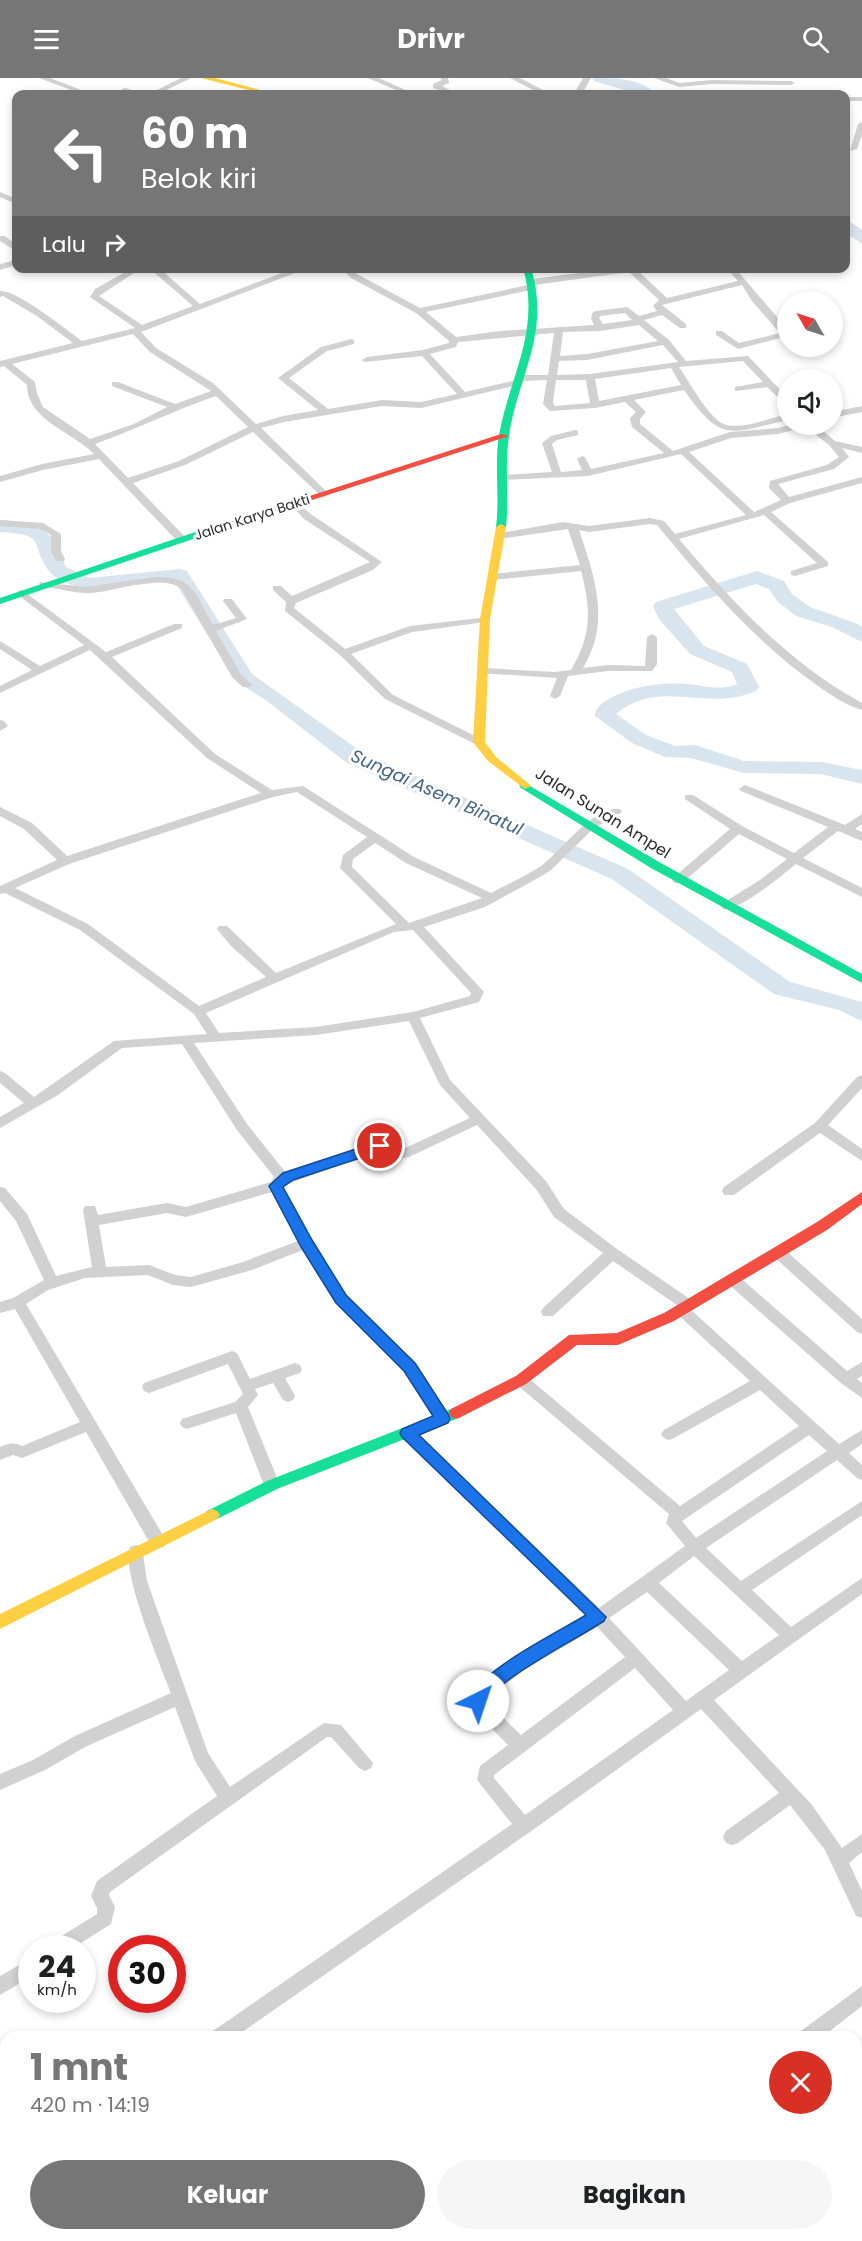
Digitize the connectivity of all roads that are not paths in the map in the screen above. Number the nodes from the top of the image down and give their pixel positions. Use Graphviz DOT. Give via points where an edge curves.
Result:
graph roads {
  1 [pos="43,78"];
  2 [pos="187,78"];
  3 [pos="205,78"];
  4 [pos="372,78"];
  5 [pos="428,78"];
  6 [pos="514,78"];
  7 [pos="658,78"];
  8 [pos="448,79"];
  9 [pos="790,80"];
  10 [pos="436,86"];
  11 [pos="77,90"];
  12 [pos="162,90"];
  13 [pos="253,90"];
  14 [pos="397,90"];
  15 [pos="446,90"];
  16 [pos="538,90"];
  17 [pos="862,124"];
  18 [pos="854,149"];
  19 [pos="130,273"];
  20 [pos="159,273"];
  21 [pos="290,273"];
  22 [pos="350,273"];
  23 [pos="529,273"];
  24 [pos="609,273"];
  25 [pos="641,273"];
  26 [pos="735,273"];
  27 [pos="744,282"];
  28 [pos="533,284"];
  29 [pos="1,292"];
  30 [pos="665,301"];
  31 [pos="198,306"];
  32 [pos="419,311"];
  33 [pos="663,312"];
  34 [pos="638,320"];
  35 [pos="683,326"];
  36 [pos="600,328"];
  37 [pos="138,330"];
  38 [pos="559,331"];
  39 [pos="540,332"];
  40 [pos="719,333"];
  41 [pos="454,340"];
  42 [pos="351,342"];
  43 [pos="666,342"];
  44 [pos="81,345"];
  45 [pos="424,353"];
  46 [pos="555,359"];
  47 [pos="368,360"];
  48 [pos="3,363"];
  49 [pos="684,364"];
  50 [pos="673,365"];
  51 [pos="590,377"];
  52 [pos="553,378"];
  53 [pos="519,380"];
  54 [pos="115,384"];
  55 [pos="769,384"];
  56 [pos="688,386"];
  57 [pos="738,389"];
  58 [pos="218,392"];
  59 [pos="777,392"];
  60 [pos="463,395"];
  61 [pos="628,399"];
  62 [pos="595,405"];
  63 [pos="176,407"];
  64 [pos="326,412"];
  65 [pos="860,412"];
  66 [pos="843,414"];
  67 [pos="777,419"];
  68 [pos="255,427"];
  69 [pos="777,431"];
  70 [pos="575,434"];
  71 [pos="821,435"];
  72 [pos="504,436"];
  73 [pos="89,443"];
  74 [pos="832,443"];
  75 [pos="682,450"];
  76 [pos="862,450"];
  77 [pos="671,454"];
  78 [pos="99,456"];
  79 [pos="582,459"];
  80 [pos="588,473"];
  81 [pos="558,476"];
  82 [pos="503,478"];
  83 [pos="0,479"];
  84 [pos="862,480"];
  85 [pos="127,482"];
  86 [pos="324,494"];
  87 [pos="788,501"];
  88 [pos="294,503"];
  89 [pos="765,512"];
  90 [pos="753,516"];
  91 [pos="0,524"];
  92 [pos="572,525"];
  93 [pos="499,536"];
  94 [pos="673,538"];
  95 [pos="182,540"];
  96 [pos="60,559"];
  97 [pos="586,567"];
  98 [pos="795,573"];
  99 [pos="492,577"];
  100 [pos="51,582"];
  101 [pos="277,588"];
  102 [pos="22,593"];
  103 [pos="0,601"];
  104 [pos="228,601"];
  105 [pos="291,601"];
  106 [pos="485,619"];
  107 [pos="178,626"];
  108 [pos="210,630"];
  109 [pos="652,637"];
  110 [pos="0,644"];
  111 [pos="90,645"];
  112 [pos="344,653"];
  113 [pos="105,656"];
  114 [pos="37,669"];
  115 [pos="483,671"];
  116 [pos="569,673"];
  117 [pos="247,685"];
  118 [pos="0,690"];
  119 [pos="555,696"];
  120 [pos="862,707"];
  121 [pos="0,723"];
  122 [pos="0,728"];
  123 [pos="479,742"];
  124 [pos="745,789"];
  125 [pos="270,794"];
  126 [pos="689,797"];
  127 [pos="0,811"];
  128 [pos="616,812"];
  129 [pos="862,818"];
  130 [pos="589,826"];
  131 [pos="738,828"];
  132 [pos="842,828"];
  133 [pos="375,837"];
  134 [pos="862,837"];
  135 [pos="797,858"];
  136 [pos="65,861"];
  137 [pos="678,880"];
  138 [pos="3,889"];
  139 [pos="862,893"];
  140 [pos="491,898"];
  141 [pos="727,906"];
  142 [pos="410,926"];
  143 [pos="224,928"];
  144 [pos="274,979"];
  145 [pos="862,979"];
  146 [pos="198,1011"];
  147 [pos="414,1016"];
  148 [pos="216,1038"];
  149 [pos="185,1040"];
  150 [pos="0,1076"];
  151 [pos="862,1080"];
  152 [pos="33,1104"];
  153 [pos="479,1119"];
  154 [pos="0,1123"];
  155 [pos="820,1126"];
  156 [pos="862,1156"];
  157 [pos="279,1182"];
  158 [pos="0,1191"];
  159 [pos="729,1191"];
  160 [pos="862,1197"];
  161 [pos="306,1243"];
  162 [pos="778,1252"];
  163 [pos="612,1253"];
  164 [pos="99,1270"];
  165 [pos="732,1279"];
  166 [pos="52,1282"];
  167 [pos="18,1302"];
  168 [pos="685,1307"];
  169 [pos="0,1308"];
  170 [pos="548,1312"];
  171 [pos="862,1328"];
  172 [pos="862,1368"];
  173 [pos="295,1369"];
  174 [pos="276,1375"];
  175 [pos="846,1379"];
  176 [pos="521,1380"];
  177 [pos="761,1382"];
  178 [pos="247,1386"];
  179 [pos="149,1387"];
  180 [pos="862,1392"];
  181 [pos="288,1396"];
  182 [pos="240,1406"];
  183 [pos="442,1419"];
  184 [pos="188,1423"];
  185 [pos="89,1425"];
  186 [pos="810,1426"];
  187 [pos="407,1433"];
  188 [pos="669,1434"];
  189 [pos="862,1436"];
  190 [pos="840,1452"];
  191 [pos="0,1454"];
  192 [pos="862,1474"];
  193 [pos="272,1485"];
  194 [pos="862,1507"];
  195 [pos="679,1514"];
  196 [pos="158,1542"];
  197 [pos="695,1547"];
  198 [pos="136,1552"];
  199 [pos="649,1584"];
  200 [pos="862,1585"];
  201 [pos="740,1590"];
  202 [pos="598,1617"];
  203 [pos="0,1622"];
  204 [pos="790,1636"];
  205 [pos="636,1658"];
  206 [pos="742,1672"];
  207 [pos="180,1697"];
  208 [pos="702,1699"];
  209 [pos="685,1712"];
  210 [pos="520,1745"];
  211 [pos="365,1763"];
  212 [pos="0,1782"];
  213 [pos="791,1794"];
  214 [pos="228,1798"];
  215 [pos="524,1826"];
  216 [pos="732,1837"];
  217 [pos="862,1842"];
  218 [pos="838,1861"];
  219 [pos="859,1899"];
  220 [pos="78,1935"];
  221 [pos="18,1975"];
  222 [pos="0,1986"];
  223 [pos="862,1995"];
  224 [pos="228,2031"];
  225 [pos="815,2031"];
  1 -- 11 [label="street"];
  2 -- 12 [label="street"];
  3 -- 13 [label="street"];
  4 -- 14 [label="street"];
  5 -- 10 [label="street"];
  6 -- 16 [label="street"];
  7 -- 9 [label="street" via="679,86"];
  8 -- 10 [label="street"];
  10 -- 15 [label="street"];
  17 -- 18 [label="street"];
  19 -- 37 [label="street" via="94,297"];
  20 -- 31 [label="street"];
  21 -- 31 [label="street"];
  22 -- 32 [label="street"];
  23 -- 28 [label="street"];
  24 -- 28 [label="street"];
  25 -- 30 [label="street"];
  26 -- 27 [label="street"];
  27 -- 30 [label="street"];
  27 -- 40 [label="street" via="786,334 736,346"];
  28 -- 32 [label="street"];
  28 -- 39 [label="street"];
  29 -- 44 [label="street" via="40,314"];
  30 -- 33 [label="street" via="656,304"];
  31 -- 37 [label="street"];
  32 -- 41 [label="street"];
  33 -- 34 [label="street"];
  33 -- 35 [label="street"];
  34 -- 36 [label="street"];
  34 -- 36 [label="street" via="626,310 600,313 595,318"];
  34 -- 43 [label="street"];
  36 -- 38 [label="street"];
  37 -- 44 [label="street"];
  37 -- 58 [label="street" via="153,350"];
  38 -- 39 [label="street"];
  38 -- 46 [label="street"];
  39 -- 41 [label="street"];
  39 -- 53 [label="street"];
  41 -- 45 [label="street" via="453,345"];
  42 -- 64 [label="street" via="326,348 283,378"];
  43 -- 46 [label="street"];
  43 -- 49 [label="street"];
  44 -- 48 [label="street"];
  45 -- 47 [label="street"];
  45 -- 60 [label="street"];
  46 -- 52 [label="street"];
  48 -- 73 [label="street" via="32,384 39,409"];
  49 -- 50 [label="street"];
  49 -- 55 [label="street" via="744,357"];
  50 -- 51 [label="street"];
  50 -- 56 [label="street"];
  51 -- 52 [label="street"];
  51 -- 62 [label="street"];
  52 -- 53 [label="street"];
  52 -- 62 [label="street" via="549,407 564,410"];
  53 -- 60 [label="street"];
  53 -- 72 [label="street"];
  54 -- 63 [label="street"];
  55 -- 57 [label="street"];
  55 -- 59 [label="street"];
  56 -- 61 [label="street"];
  56 -- 67 [label="street" via="719,426"];
  58 -- 63 [label="street"];
  58 -- 68 [label="street"];
  60 -- 64 [label="street" via="411,407 382,403"];
  61 -- 62 [label="street"];
  61 -- 77 [label="street" via="641,412 635,424"];
  63 -- 73 [label="street"];
  64 -- 68 [label="street"];
  65 -- 66 [label="street"];
  68 -- 85 [label="street" via="182,463"];
  68 -- 86 [label="street"];
  69 -- 75 [label="street" via="730,435"];
  70 -- 81 [label="street" via="547,443"];
  71 -- 74 [label="street"];
  72 -- 82 [label="street"];
  72 -- 86 [label="street, Jalan Karya Bakti"];
  73 -- 78 [label="street"];
  74 -- 76 [label="street"];
  74 -- 87 [label="street" via="844,457 842,461 773,483"];
  75 -- 77 [label="street"];
  75 -- 90 [label="street"];
  77 -- 80 [label="street"];
  78 -- 83 [label="street"];
  78 -- 85 [label="street"];
  79 -- 80 [label="street"];
  80 -- 81 [label="street"];
  81 -- 82 [label="street"];
  82 -- 93 [label="street"];
  84 -- 87 [label="street"];
  85 -- 95 [label="street"];
  86 -- 88 [label="street, Jalan Karya Bakti"];
  87 -- 89 [label="street"];
  88 -- 95 [label="street, Jalan Karya Bakti"];
  88 -- 105 [label="street" via="308,517 377,562"];
  89 -- 90 [label="street"];
  89 -- 98 [label="street" via="824,564"];
  90 -- 94 [label="street"];
  91 -- 96 [label="street" via="50,528 56,534"];
  92 -- 93 [label="street"];
  92 -- 94 [label="street" via="590,529 656,521"];
  92 -- 97 [label="street"];
  93 -- 99 [label="street"];
  94 -- 120 [label="street" via="783,656"];
  95 -- 100 [label="street, Jalan Karya Bakti"];
  97 -- 99 [label="street"];
  97 -- 116 [label="street" via="593,616 591,642"];
  99 -- 106 [label="street"];
  100 -- 102 [label="street, Jalan Karya Bakti"];
  100 -- 108 [label="street" via="93,589 177,579"];
  101 -- 105 [label="street"];
  102 -- 103 [label="street, Jalan Karya Bakti"];
  102 -- 111 [label="street"];
  104 -- 108 [label="street" via="242,619"];
  105 -- 112 [label="street" via="288,605 292,612"];
  106 -- 112 [label="street" via="410,629"];
  106 -- 115 [label="street"];
  107 -- 113 [label="street"];
  108 -- 117 [label="street" via="236,675"];
  109 -- 116 [label="street" via="652,664 648,669 608,668"];
  110 -- 114 [label="street"];
  111 -- 113 [label="street"];
  111 -- 114 [label="street"];
  112 -- 123 [label="street" via="389,697"];
  113 -- 125 [label="street" via="211,756"];
  114 -- 118 [label="street"];
  115 -- 116 [label="street"];
  115 -- 123 [label="street"];
  116 -- 119 [label="street"];
  121 -- 122 [label="street"];
  123 -- 130 [label="street, Jalan Sunan Ampel" via="532,791"];
  124 -- 132 [label="street"];
  125 -- 133 [label="street" via="299,788"];
  125 -- 136 [label="street"];
  126 -- 131 [label="street"];
  127 -- 136 [label="street" via="28,825"];
  128 -- 130 [label="street"];
  129 -- 132 [label="street"];
  130 -- 137 [label="street, Jalan Sunan Ampel"];
  130 -- 140 [label="street" via="541,871"];
  131 -- 135 [label="street"];
  131 -- 137 [label="street"];
  132 -- 134 [label="street"];
  132 -- 135 [label="street"];
  133 -- 140 [label="street" via="427,869"];
  133 -- 142 [label="street" via="347,858 346,868"];
  135 -- 139 [label="street"];
  135 -- 141 [label="street"];
  136 -- 138 [label="street"];
  137 -- 141 [label="street, Jalan Sunan Ampel"];
  138 -- 146 [label="street" via="84,927"];
  140 -- 142 [label="street"];
  141 -- 145 [label="street, Jalan Sunan Ampel"];
  142 -- 144 [label="street" via="392,928"];
  142 -- 147 [label="street" via="478,992 478,996"];
  143 -- 144 [label="street" via="239,950"];
  144 -- 146 [label="street"];
  146 -- 148 [label="street"];
  147 -- 148 [label="street" via="316,1031"];
  147 -- 153 [label="street" via="445,1082"];
  148 -- 149 [label="street"];
  149 -- 152 [label="street" via="119,1044"];
  149 -- 157 [label="street"];
  150 -- 152 [label="street"];
  151 -- 155 [label="street"];
  152 -- 154 [label="street"];
  153 -- 157 [label="street" via="404,1154 372,1147"];
  153 -- 163 [label="street" via="542,1185 559,1213"];
  155 -- 156 [label="street"];
  155 -- 159 [label="street"];
  157 -- 161 [label="street"];
  157 -- 164 [label="street" via="186,1212 167,1208 92,1215"];
  158 -- 166 [label="street" via="22,1218"];
  160 -- 162 [label="street" via="839,1217"];
  161 -- 164 [label="street" via="191,1282 148,1270"];
  161 -- 183 [label="street" via="341,1299 410,1367"];
  162 -- 165 [label="street"];
  162 -- 171 [label="street"];
  163 -- 168 [label="street"];
  163 -- 170 [label="street"];
  164 -- 166 [label="street"];
  165 -- 168 [label="street"];
  165 -- 175 [label="street"];
  166 -- 167 [label="street"];
  167 -- 169 [label="street"];
  167 -- 185 [label="street"];
  168 -- 176 [label="street" via="616,1340 574,1339"];
  168 -- 177 [label="street"];
  172 -- 175 [label="street"];
  173 -- 174 [label="street"];
  174 -- 178 [label="street"];
  174 -- 181 [label="street"];
  175 -- 180 [label="street"];
  176 -- 183 [label="street"];
  176 -- 195 [label="street"];
  177 -- 186 [label="street"];
  177 -- 188 [label="street"];
  178 -- 179 [label="street" via="232,1356"];
  178 -- 182 [label="street" via="251,1395"];
  182 -- 184 [label="street"];
  182 -- 193 [label="street"];
  183 -- 187 [label="street"];
  185 -- 191 [label="street" via="22,1452 12,1448"];
  185 -- 196 [label="street"];
  186 -- 190 [label="street"];
  186 -- 195 [label="street"];
  187 -- 193 [label="street"];
  187 -- 202 [label="street"];
  189 -- 190 [label="street"];
  190 -- 192 [label="street"];
  190 -- 197 [label="street"];
  193 -- 196 [label="street"];
  194 -- 201 [label="street"];
  195 -- 197 [label="street" via="674,1523"];
  196 -- 198 [label="street"];
  197 -- 199 [label="street"];
  197 -- 201 [label="street"];
  198 -- 203 [label="street"];
  198 -- 207 [label="street" via="139,1581"];
  199 -- 202 [label="street"];
  199 -- 206 [label="street"];
  200 -- 204 [label="street"];
  201 -- 204 [label="street"];
  202 -- 205 [label="street"];
  202 -- 210 [label="street" via="505,1673 479,1696 482,1708"];
  204 -- 206 [label="street"];
  205 -- 209 [label="street"];
  205 -- 210 [label="street"];
  206 -- 208 [label="street"];
  207 -- 212 [label="street"];
  207 -- 214 [label="street" via="201,1756"];
  208 -- 209 [label="street"];
  208 -- 213 [label="street"];
  209 -- 215 [label="street"];
  210 -- 215 [label="street" via="484,1775"];
  211 -- 214 [label="street" via="330,1728"];
  213 -- 216 [label="street"];
  213 -- 218 [label="street" via="831,1844"];
  214 -- 220 [label="street" via="103,1887 100,1896 106,1906 105,1918"];
  215 -- 224 [label="street"];
  217 -- 218 [label="street"];
  218 -- 219 [label="street"];
  221 -- 222 [label="street"];
  223 -- 225 [label="street"];
}
